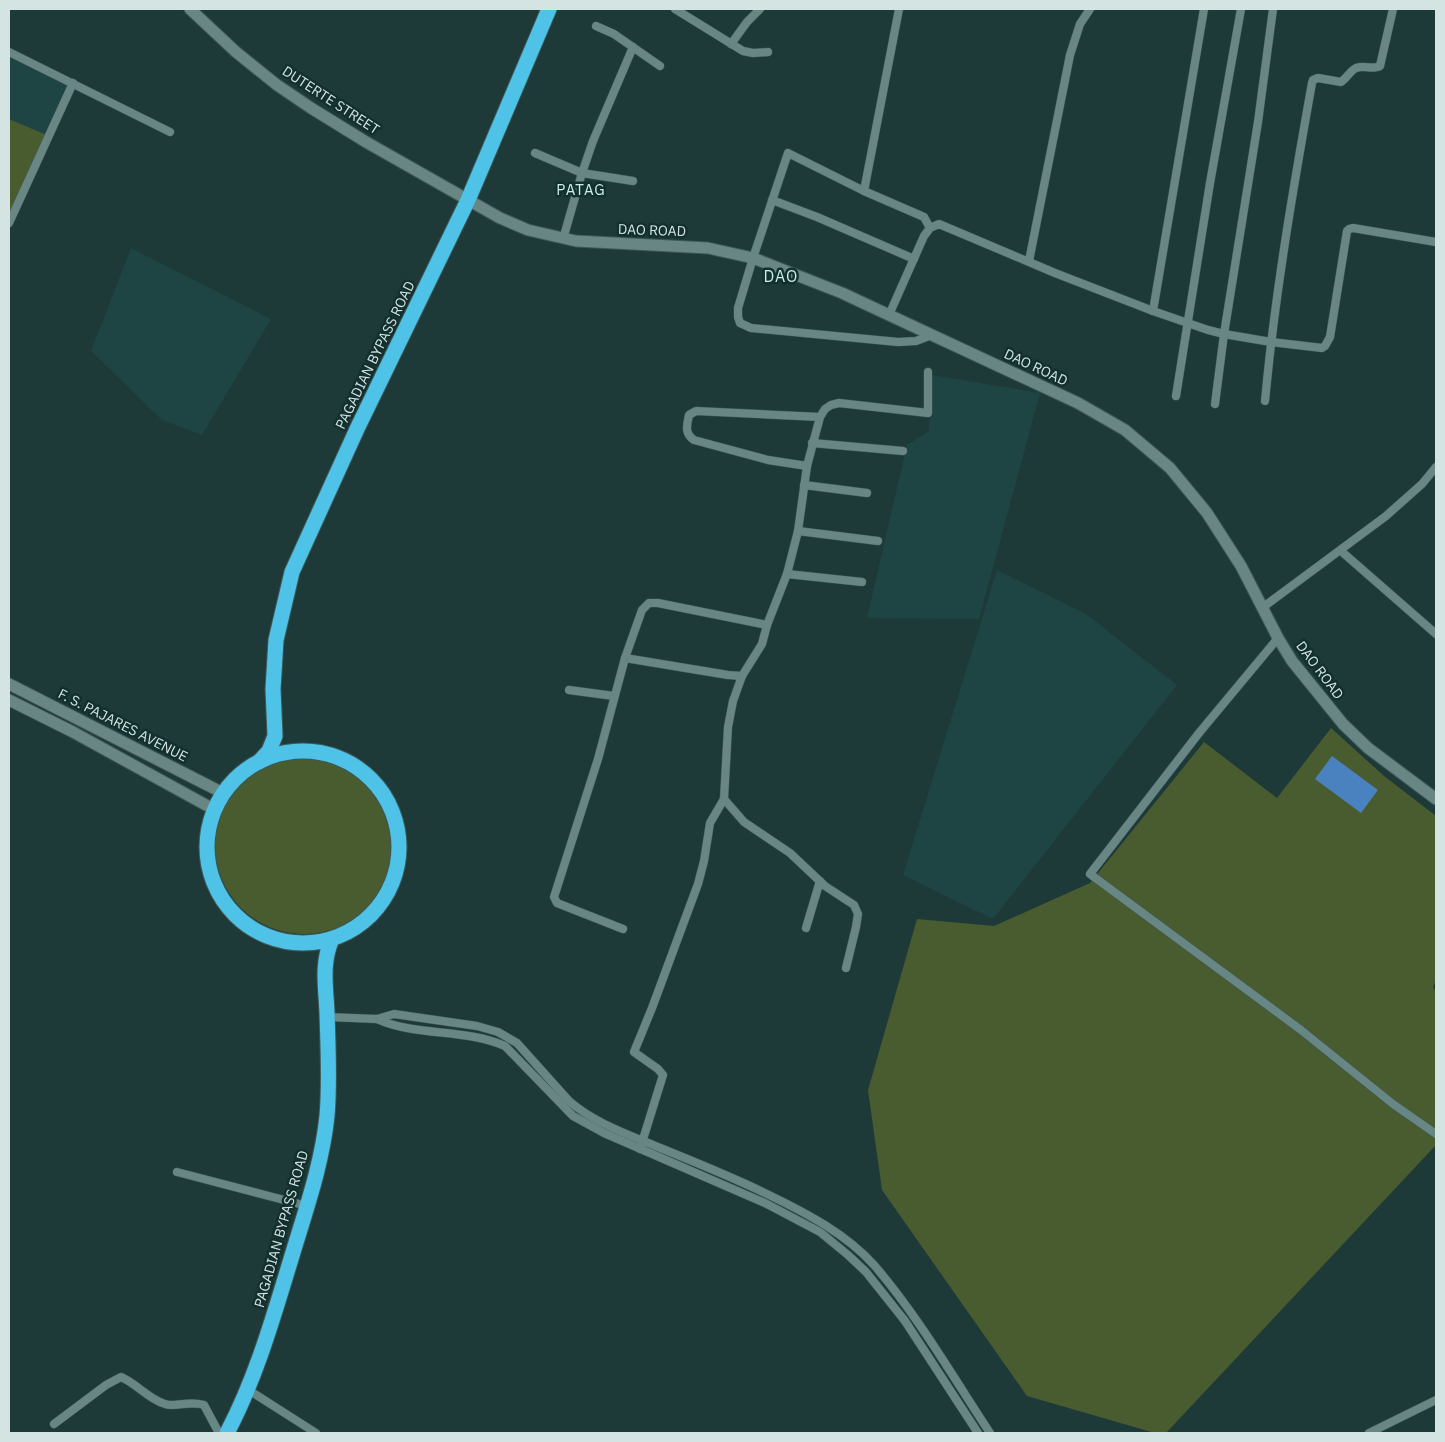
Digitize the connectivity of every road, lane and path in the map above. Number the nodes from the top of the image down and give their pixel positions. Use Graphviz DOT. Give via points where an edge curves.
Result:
graph roads {
  1 [pos="190,9"];
  2 [pos="549,9"];
  3 [pos="676,9"];
  4 [pos="760,9"];
  5 [pos="899,9"];
  6 [pos="1090,9"];
  7 [pos="1204,9"];
  8 [pos="1241,9"];
  9 [pos="1273,9"];
  10 [pos="1393,9"];
  11 [pos="596,26"];
  12 [pos="731,44"];
  13 [pos="634,47"];
  14 [pos="9,52"];
  15 [pos="768,52"];
  16 [pos="660,66"];
  17 [pos="73,83"];
  18 [pos="170,132"];
  19 [pos="535,153"];
  20 [pos="582,173"];
  21 [pos="633,181"];
  22 [pos="864,191"];
  23 [pos="468,200"];
  24 [pos="772,200"];
  25 [pos="9,223"];
  26 [pos="930,228"];
  27 [pos="562,239"];
  28 [pos="1436,242"];
  29 [pos="753,258"];
  30 [pos="914,259"];
  31 [pos="1029,262"];
  32 [pos="1154,311"];
  33 [pos="889,315"];
  34 [pos="1188,323"];
  35 [pos="1224,334"];
  36 [pos="932,335"];
  37 [pos="1271,342"];
  38 [pos="928,372"];
  39 [pos="1176,396"];
  40 [pos="1265,401"];
  41 [pos="1215,404"];
  42 [pos="820,417"];
  43 [pos="812,442"];
  44 [pos="903,451"];
  45 [pos="807,466"];
  46 [pos="1436,467"];
  47 [pos="804,486"];
  48 [pos="867,493"];
  49 [pos="798,531"];
  50 [pos="878,542"];
  51 [pos="1341,551"];
  52 [pos="787,574"];
  53 [pos="862,582"];
  54 [pos="1262,608"];
  55 [pos="767,625"];
  56 [pos="1436,634"];
  57 [pos="1278,638"];
  58 [pos="625,658"];
  59 [pos="742,676"];
  60 [pos="9,684"];
  61 [pos="569,690"];
  62 [pos="614,696"];
  63 [pos="9,700"];
  64 [pos="275,727"];
  65 [pos="296,751"];
  66 [pos="259,762"];
  67 [pos="224,793"];
  68 [pos="724,799"];
  69 [pos="1436,799"];
  70 [pos="214,810"];
  71 [pos="820,881"];
  72 [pos="806,928"];
  73 [pos="623,929"];
  74 [pos="332,939"];
  75 [pos="305,943"];
  76 [pos="324,966"];
  77 [pos="846,968"];
  78 [pos="327,1017"];
  79 [pos="377,1019"];
  80 [pos="1436,1134"];
  81 [pos="643,1141"];
  82 [pos="640,1149"];
  83 [pos="177,1172"];
  84 [pos="307,1206"];
  85 [pos="247,1389"];
  86 [pos="1436,1400"];
  87 [pos="54,1424"];
  88 [pos="219,1433"];
  89 [pos="227,1433"];
  90 [pos="316,1433"];
  91 [pos="978,1433"];
  92 [pos="990,1433"];
  93 [pos="1369,1433"];
  1 -- 23 [label="street, DUTERTE STREET" via="236,52 297,99"];
  2 -- 23 [label="highway, PAGADIAN BYPASS ROAD"];
  3 -- 12 [label="street"];
  4 -- 12 [label="street"];
  5 -- 22 [label="street"];
  6 -- 31 [label="street" via="1080,24 1070,55"];
  7 -- 32 [label="street"];
  8 -- 34 [label="street"];
  9 -- 35 [label="street"];
  10 -- 37 [label="street" via="1380,66 1359,67 1341,82 1313,80"];
  11 -- 13 [label="street"];
  12 -- 15 [label="street" via="748,52"];
  13 -- 16 [label="street"];
  13 -- 20 [label="street"];
  14 -- 17 [label="street"];
  17 -- 18 [label="street"];
  17 -- 25 [label="street"];
  19 -- 20 [label="street"];
  20 -- 21 [label="street"];
  20 -- 27 [label="street"];
  22 -- 24 [label="street" via="788,153"];
  22 -- 26 [label="street" via="924,217"];
  23 -- 27 [label="street, DAO ROAD" via="528,230"];
  23 -- 64 [label="highway, PAGADIAN BYPASS ROAD" via="356,429 292,572 276,640"];
  24 -- 29 [label="street"];
  24 -- 30 [label="street"];
  26 -- 30 [label="street"];
  26 -- 31 [label="street" via="943,224"];
  27 -- 29 [label="street, DAO ROAD" via="708,248"];
  28 -- 37 [label="street" via="1349,229 1330,337 1325,346 1318,349"];
  29 -- 33 [label="street, DAO ROAD"];
  29 -- 36 [label="street" via="738,308 738,317 744,327 898,342 916,341"];
  30 -- 33 [label="street"];
  31 -- 32 [label="street"];
  32 -- 34 [label="street"];
  33 -- 36 [label="street, DAO ROAD"];
  34 -- 35 [label="street"];
  34 -- 39 [label="street"];
  35 -- 37 [label="street"];
  35 -- 41 [label="street"];
  36 -- 54 [label="street, DAO ROAD" via="1084,406 1142,444 1170,468 1207,513 1241,566"];
  37 -- 40 [label="street"];
  38 -- 42 [label="street" via="928,413 839,403 824,410"];
  42 -- 43 [label="street"];
  42 -- 45 [label="street" via="696,411 689,415 687,430 694,440 768,460"];
  43 -- 44 [label="street"];
  43 -- 45 [label="street"];
  45 -- 47 [label="street"];
  46 -- 51 [label="street" via="1386,516"];
  47 -- 48 [label="street"];
  47 -- 49 [label="street"];
  49 -- 50 [label="street"];
  49 -- 52 [label="street"];
  51 -- 54 [label="street"];
  51 -- 56 [label="street"];
  52 -- 53 [label="street"];
  52 -- 55 [label="street"];
  54 -- 57 [label="street, DAO ROAD"];
  55 -- 58 [label="street" via="658,602 649,603 642,610"];
  55 -- 59 [label="street" via="760,648"];
  57 -- 69 [label="street, DAO ROAD" via="1308,682 1343,724 1368,748"];
  57 -- 80 [label="street" via="1199,733 1090,874"];
  58 -- 59 [label="street"];
  58 -- 62 [label="street"];
  59 -- 68 [label="street" via="728,727"];
  60 -- 67 [label="street, F. S. PAJARES AVENUE"];
  61 -- 62 [label="street"];
  62 -- 73 [label="street" via="598,759 554,897 557,903"];
  63 -- 70 [label="street, F. S. PAJARES AVENUE"];
  64 -- 65 [label="highway" via="283,742"];
  64 -- 66 [label="highway, PAGADIAN BYPASS ROAD" via="269,751"];
  65 -- 66 [label="highway"];
  65 -- 74 [label="highway" via="321,752 356,766 383,793 398,828 399,854 389,890 365,920"];
  66 -- 67 [label="highway" via="239,775"];
  67 -- 70 [label="highway"];
  68 -- 71 [label="street" via="744,822 790,853"];
  68 -- 81 [label="street" via="710,823 698,884 634,1052 663,1075"];
  70 -- 75 [label="highway" via="209,826 208,861 212,878 224,901 240,920 270,938"];
  71 -- 72 [label="street"];
  71 -- 77 [label="street" via="857,910"];
  74 -- 75 [label="highway"];
  74 -- 76 [label="highway, PAGADIAN BYPASS ROAD"];
  75 -- 76 [label="highway" via="315,950"];
  76 -- 78 [label="highway, PAGADIAN BYPASS ROAD"];
  78 -- 79 [label="street"];
  78 -- 84 [label="highway, PAGADIAN BYPASS ROAD" via="327,1117"];
  79 -- 81 [label="street" via="394,1014 498,1032 517,1043 578,1109"];
  79 -- 82 [label="street" via="391,1026 475,1037 505,1046 573,1116"];
  81 -- 82 [label="street"];
  81 -- 92 [label="street" via="771,1196 826,1225 854,1248 873,1264 913,1316"];
  82 -- 91 [label="street" via="765,1203 820,1232 848,1255 866,1272 904,1321"];
  83 -- 84 [label="street"];
  84 -- 85 [label="highway, PAGADIAN BYPASS ROAD" via="258,1364"];
  85 -- 89 [label="highway, PAGADIAN BYPASS ROAD"];
  85 -- 90 [label="street"];
  86 -- 93 [label="street"];
  87 -- 88 [label="street" via="121,1377 165,1405 189,1402 204,1405"];
}
